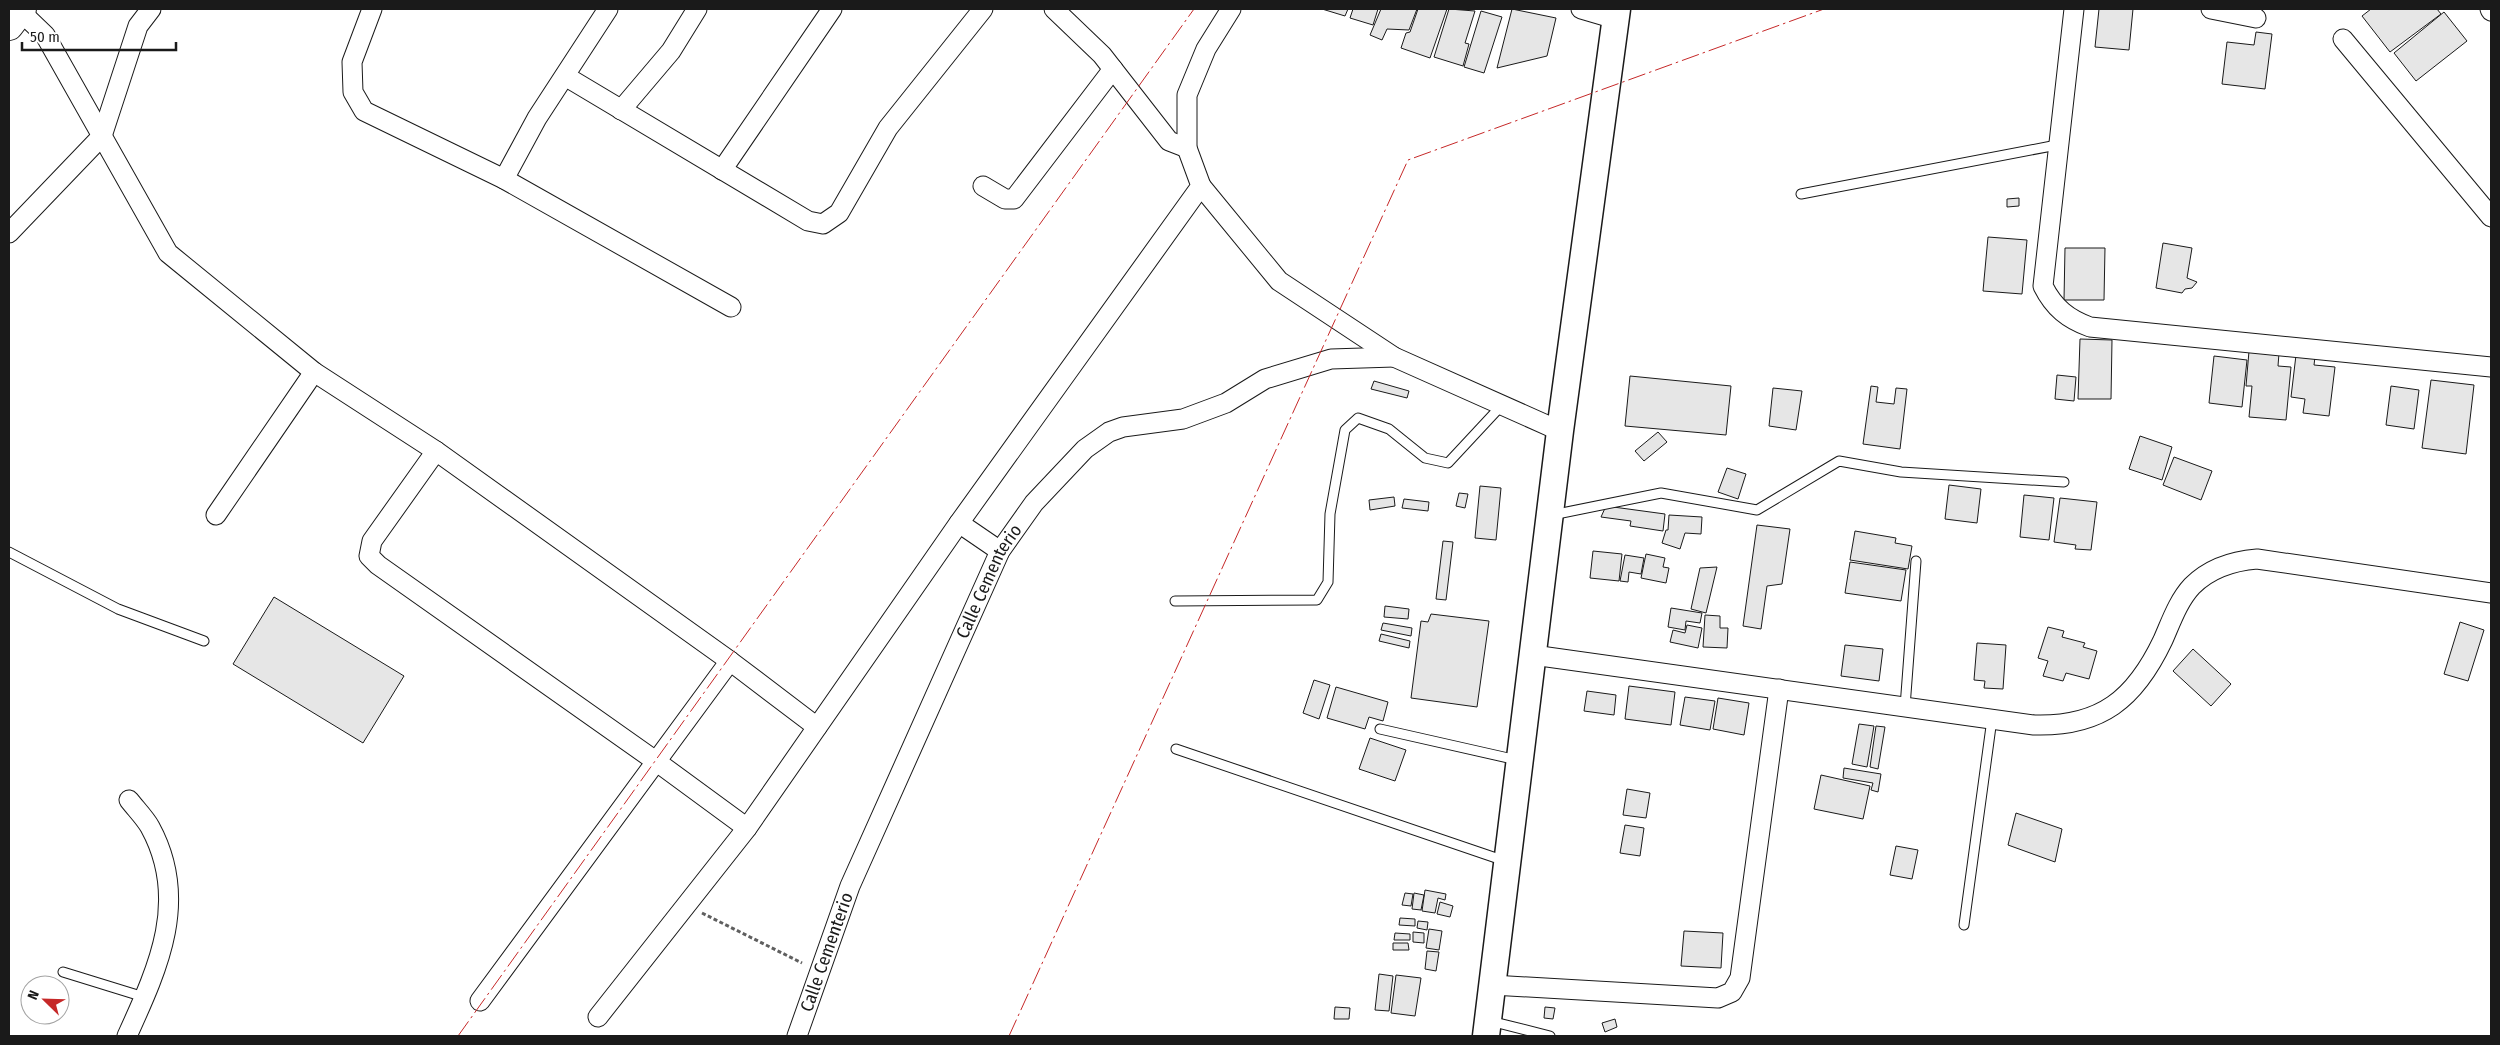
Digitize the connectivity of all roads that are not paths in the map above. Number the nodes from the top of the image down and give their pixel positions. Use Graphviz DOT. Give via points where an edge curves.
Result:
graph roads {
  1 [pos="152,9"];
  2 [pos="372,9"];
  3 [pos="608,9"];
  4 [pos="697,9"];
  5 [pos="832,9"];
  6 [pos="983,9"];
  7 [pos="1054,9"];
  8 [pos="1231,9"];
  9 [pos="1581,9"];
  10 [pos="2074,9"];
  11 [pos="2211,9"];
  12 [pos="1616,14"];
  13 [pos="17,15"];
  14 [pos="2256,18"];
  15 [pos="2343,39"];
  16 [pos="1113,69"];
  17 [pos="565,76"];
  18 [pos="620,110"];
  19 [pos="102,136"];
  20 [pos="2057,145"];
  21 [pos="1187,148"];
  22 [pos="722,170"];
  23 [pos="504,179"];
  24 [pos="983,186"];
  25 [pos="1202,186"];
  26 [pos="1801,194"];
  27 [pos="2491,217"];
  28 [pos="9,233"];
  29 [pos="731,307"];
  30 [pos="1394,358"];
  31 [pos="2491,367"];
  32 [pos="314,372"];
  33 [pos="1502,405"];
  34 [pos="1560,431"];
  35 [pos="436,451"];
  36 [pos="2064,482"];
  37 [pos="216,515"];
  38 [pos="1550,516"];
  39 [pos="959,523"];
  40 [pos="1000,551"];
  41 [pos="9,552"];
  42 [pos="1916,561"];
  43 [pos="2491,593"];
  44 [pos="1175,601"];
  45 [pos="204,641"];
  46 [pos="1533,655"];
  47 [pos="730,661"];
  48 [pos="1779,690"];
  49 [pos="1905,707"];
  50 [pos="1992,719"];
  51 [pos="817,727"];
  52 [pos="1380,729"];
  53 [pos="1176,749"];
  54 [pos="1520,760"];
  55 [pos="658,762"];
  56 [pos="130,800"];
  57 [pos="747,828"];
  58 [pos="1507,862"];
  59 [pos="1964,925"];
  60 [pos="63,972"];
  61 [pos="1492,985"];
  62 [pos="144,997"];
  63 [pos="480,1002"];
  64 [pos="598,1017"];
  65 [pos="1487,1028"];
  66 [pos="127,1036"];
  67 [pos="797,1036"];
  68 [pos="1550,1036"];
  1 -- 19 [label="street" via="138,26"];
  2 -- 23 [label="street" via="352,62 353,92 364,111"];
  3 -- 17 [label="street"];
  4 -- 18 [label="street" via="671,51"];
  5 -- 22 [label="street"];
  6 -- 22 [label="street" via="888,128 839,213 823,224 808,221"];
  7 -- 16 [label="street"];
  8 -- 21 [label="street" via="1206,49 1187,94"];
  9 -- 12 [label="street"];
  10 -- 20 [label="street"];
  11 -- 14 [label="street"];
  12 -- 34 [label="main road"];
  13 -- 19 [label="street" via="45,35"];
  15 -- 27 [label="street"];
  16 -- 21 [label="street" via="1169,141"];
  16 -- 24 [label="street" via="1014,198 1005,199"];
  17 -- 18 [label="street"];
  17 -- 23 [label="street" via="537,118"];
  18 -- 22 [label="street"];
  19 -- 28 [label="street"];
  19 -- 32 [label="street" via="168,253"];
  20 -- 26 [label="lane"];
  20 -- 31 [label="street" via="2043,286 2056,308 2078,323 2090,327"];
  21 -- 25 [label="street"];
  23 -- 29 [label="street"];
  25 -- 30 [label="street" via="1279,281"];
  25 -- 39 [label="street"];
  30 -- 33 [label="street"];
  30 -- 40 [label="street, Calle Cementerio" via="1331,359 1265,379 1226,403 1183,419 1109,432 1085,449 1034,503"];
  32 -- 35 [label="street"];
  32 -- 37 [label="street"];
  33 -- 34 [label="street"];
  33 -- 44 [label="lane" via="1448,463 1425,458 1389,429 1358,418 1345,430 1330,514 1328,582 1317,600"];
  34 -- 38 [label="main road"];
  35 -- 47 [label="street"];
  35 -- 55 [label="street" via="372,542 369,556"];
  36 -- 38 [label="lane" via="1901,472 1839,461 1757,510 1661,493"];
  38 -- 46 [label="main road"];
  39 -- 40 [label="street"];
  39 -- 51 [label="street"];
  40 -- 67 [label="street, Calle Cementerio" via="850,886"];
  41 -- 45 [label="lane" via="118,609"];
  42 -- 49 [label="lane"];
  43 -- 50 [label="street" via="2257,559 2239,560 2222,566 2192,586 2138,683 2122,700 2102,713 2080,722 2057,726"];
  46 -- 48 [label="street"];
  46 -- 54 [label="main road"];
  47 -- 51 [label="street"];
  47 -- 55 [label="street"];
  48 -- 49 [label="street"];
  48 -- 61 [label="street" via="1740,978 1732,992 1718,998"];
  49 -- 50 [label="street"];
  50 -- 59 [label="lane"];
  51 -- 57 [label="street"];
  52 -- 54 [label="lane"];
  53 -- 58 [label="lane"];
  54 -- 58 [label="main road"];
  55 -- 57 [label="street"];
  55 -- 63 [label="street"];
  56 -- 62 [label="street" via="150,826 163,857 170,890 169,923"];
  57 -- 64 [label="street"];
  58 -- 61 [label="main road"];
  60 -- 62 [label="lane"];
  61 -- 65 [label="main road"];
  62 -- 66 [label="street"];
  65 -- 68 [label="lane"];
}
